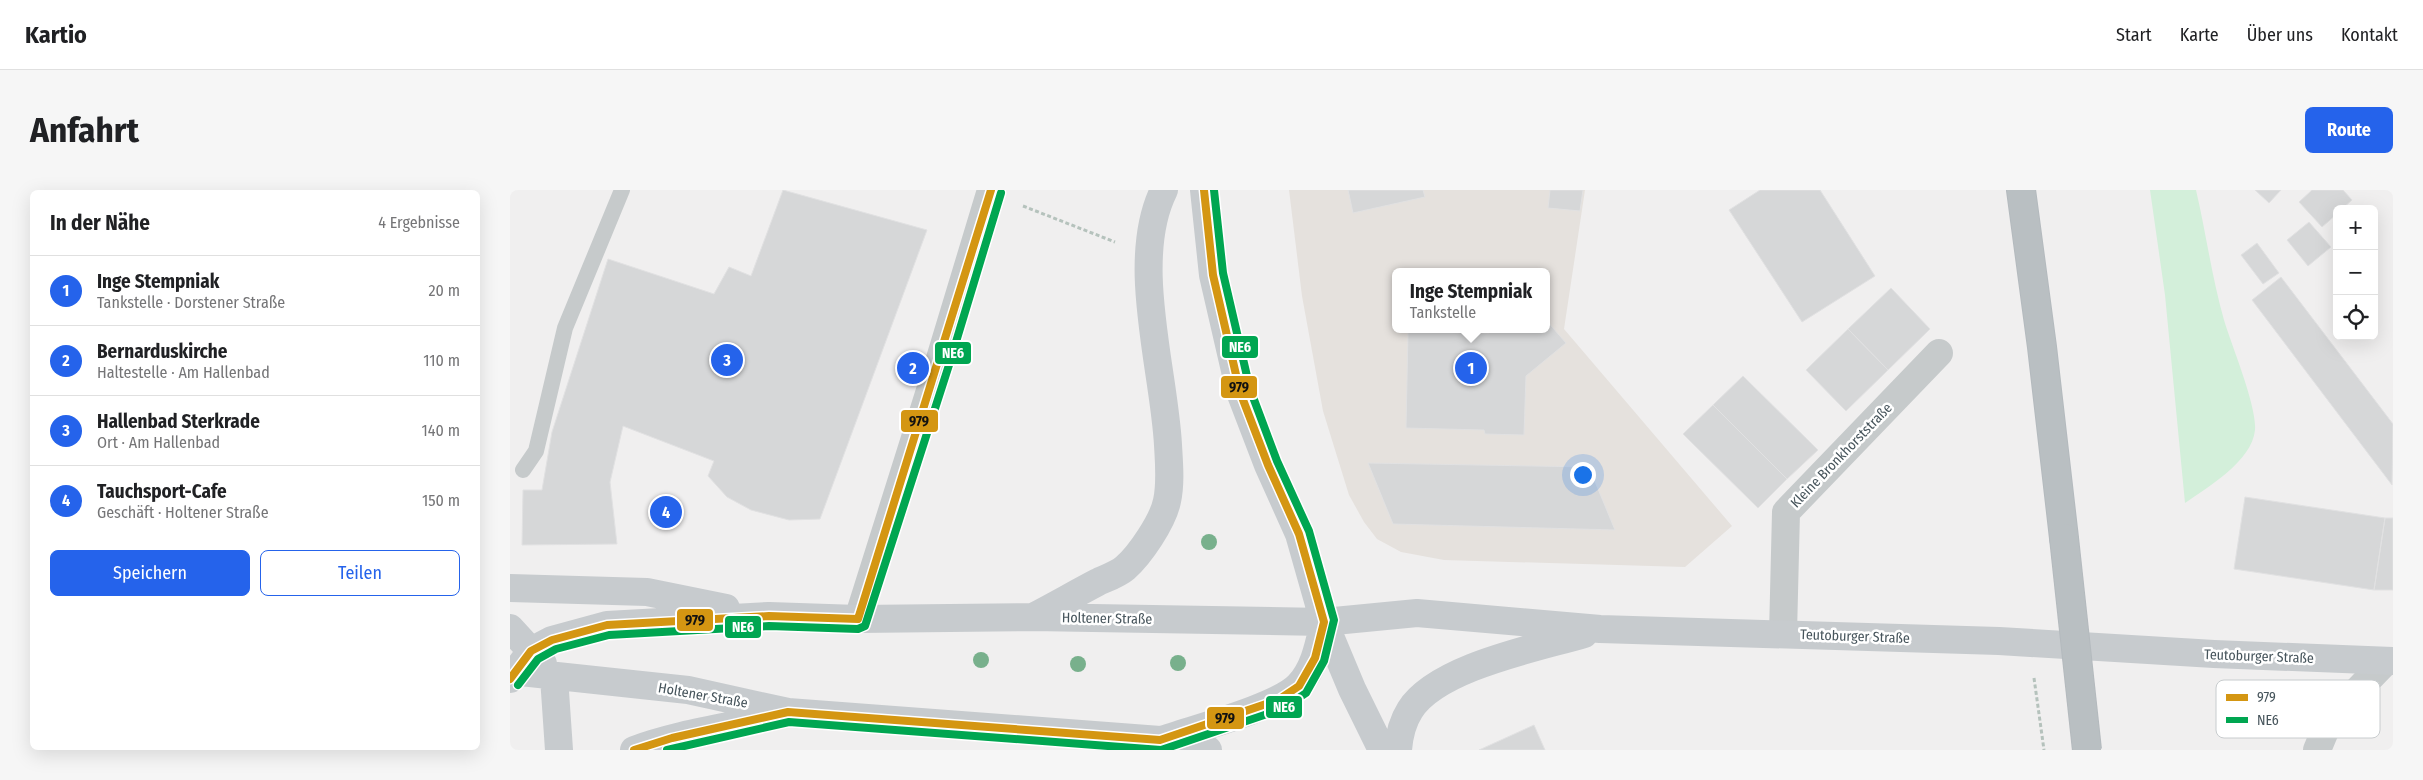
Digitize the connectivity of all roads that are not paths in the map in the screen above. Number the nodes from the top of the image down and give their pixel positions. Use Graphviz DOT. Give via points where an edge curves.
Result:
graph roads {
  1 [pos="622,190"];
  2 [pos="1164,190"];
  3 [pos="1204,190"];
  4 [pos="2021,190"];
  5 [pos="991,191"];
  6 [pos="1939,353"];
  7 [pos="523,470"];
  8 [pos="510,588"];
  9 [pos="769,616"];
  10 [pos="1033,616"];
  11 [pos="858,619"];
  12 [pos="1324,622"];
  13 [pos="510,628"];
  14 [pos="1600,629"];
  15 [pos="1783,634"];
  16 [pos="531,651"];
  17 [pos="2390,661"];
  18 [pos="511,674"];
  19 [pos="554,677"];
  20 [pos="2370,680"];
  21 [pos="788,712"];
  22 [pos="2322,738"];
  23 [pos="1160,740"];
  24 [pos="559,750"];
  25 [pos="634,750"];
  26 [pos="1208,750"];
  27 [pos="1382,750"];
  28 [pos="1398,750"];
  29 [pos="2087,750"];
  30 [pos="2317,750"];
  1 -- 7 [label="lane" via="565,328 536,451"];
  2 -- 10 [label="main road" via="1157,204 1150,255 1151,308 1170,468 1167,503 1148,541 1125,568"];
  3 -- 12 [label="main road" via="1213,275 1240,392 1299,534"];
  4 -- 29 [label="highway, bridge" via="2040,328"];
  5 -- 11 [label="street"];
  6 -- 15 [label="street, Kleine Bronkhorststraße" via="1786,512"];
  8 -- 9 [label="main road, Holtener Straße" via="647,592"];
  9 -- 11 [label="main road, Holtener Straße"];
  9 -- 16 [label="main road, Holtener Straße" via="607,625 552,640"];
  10 -- 11 [label="main road, Holtener Straße"];
  10 -- 12 [label="main road, Holtener Straße"];
  12 -- 14 [label="main road, Teutoburger Straße" via="1417,613"];
  12 -- 23 [label="main road" via="1315,658 1299,686 1278,700"];
  12 -- 27 [label="main road"];
  13 -- 16 [label="main road"];
  14 -- 15 [label="main road, Teutoburger Straße"];
  14 -- 28 [label="main road" via="1479,664 1440,683 1410,710"];
  15 -- 17 [label="main road, Teutoburger Straße"];
  16 -- 18 [label="main road, Holtener Straße"];
  16 -- 19 [label="main road"];
  17 -- 20 [label="street, Teutoburger Straße"];
  18 -- 19 [label="main road, Holtener Straße"];
  19 -- 21 [label="main road, Holtener Straße" via="688,690"];
  19 -- 24 [label="main road"];
  21 -- 23 [label="main road, Holtener Straße"];
  21 -- 25 [label="main road" via="658,741"];
  22 -- 30 [label="street, Teutoburger Straße"];
  23 -- 26 [label="main road, Holtener Straße"];
}
